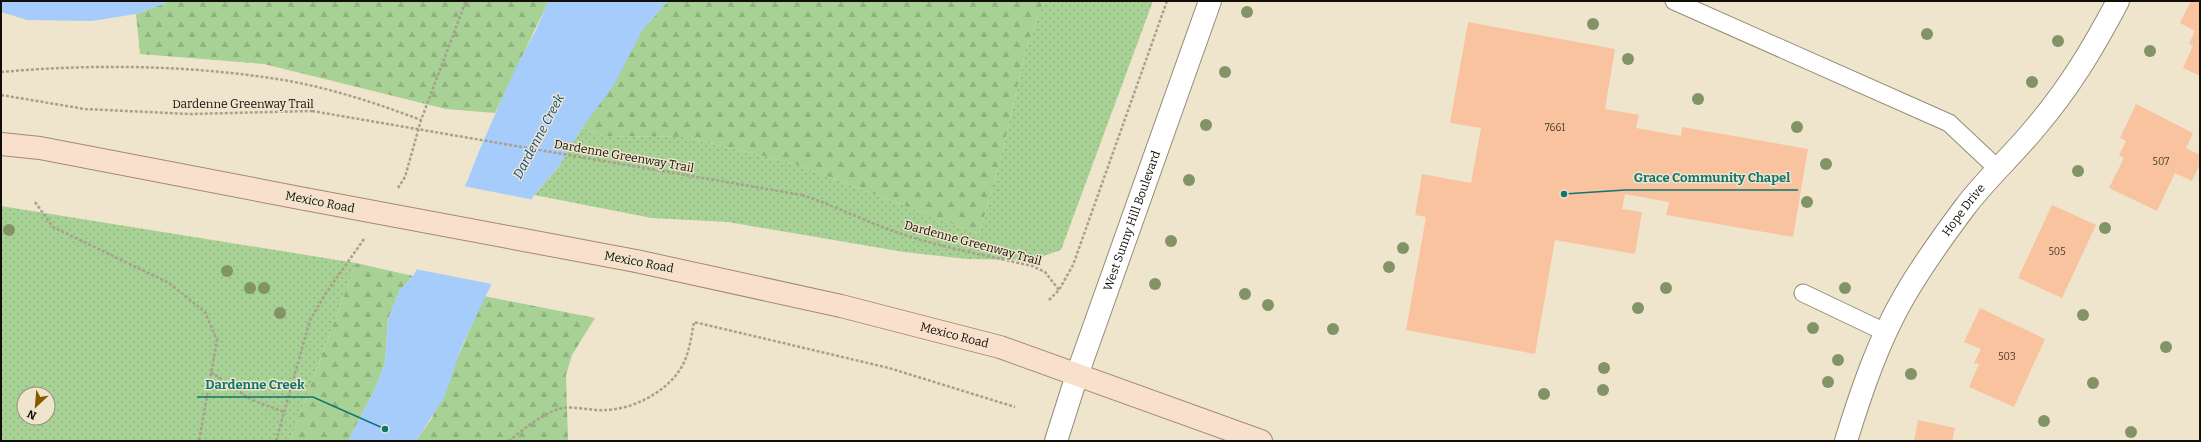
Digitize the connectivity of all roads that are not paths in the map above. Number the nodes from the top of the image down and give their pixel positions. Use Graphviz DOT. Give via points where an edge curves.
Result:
graph roads {
  1 [pos="1210,1"];
  2 [pos="1674,1"];
  3 [pos="2118,1"];
  4 [pos="1,144"];
  5 [pos="1999,170"];
  6 [pos="1803,293"];
  7 [pos="1887,333"];
  8 [pos="1077,375"];
  9 [pos="1056,441"];
  10 [pos="1261,441"];
  11 [pos="1846,441"];
  1 -- 8 [label="street, West Sunny Hill Boulevard"];
  2 -- 5 [label="lane" via="1949,123"];
  3 -- 5 [label="street, Hope Drive" via="2090,54 2064,92"];
  4 -- 8 [label="main road, Mexico Road, bridge" via="40,148 636,262 841,306 1000,347"];
  5 -- 7 [label="street, Hope Drive" via="1966,206 1927,260 1904,296"];
  6 -- 7 [label="lane"];
  7 -- 11 [label="street, Hope Drive" via="1856,407"];
  8 -- 9 [label="street, West Sunny Hill Boulevard"];
  8 -- 10 [label="main road, Mexico Road"];
}
